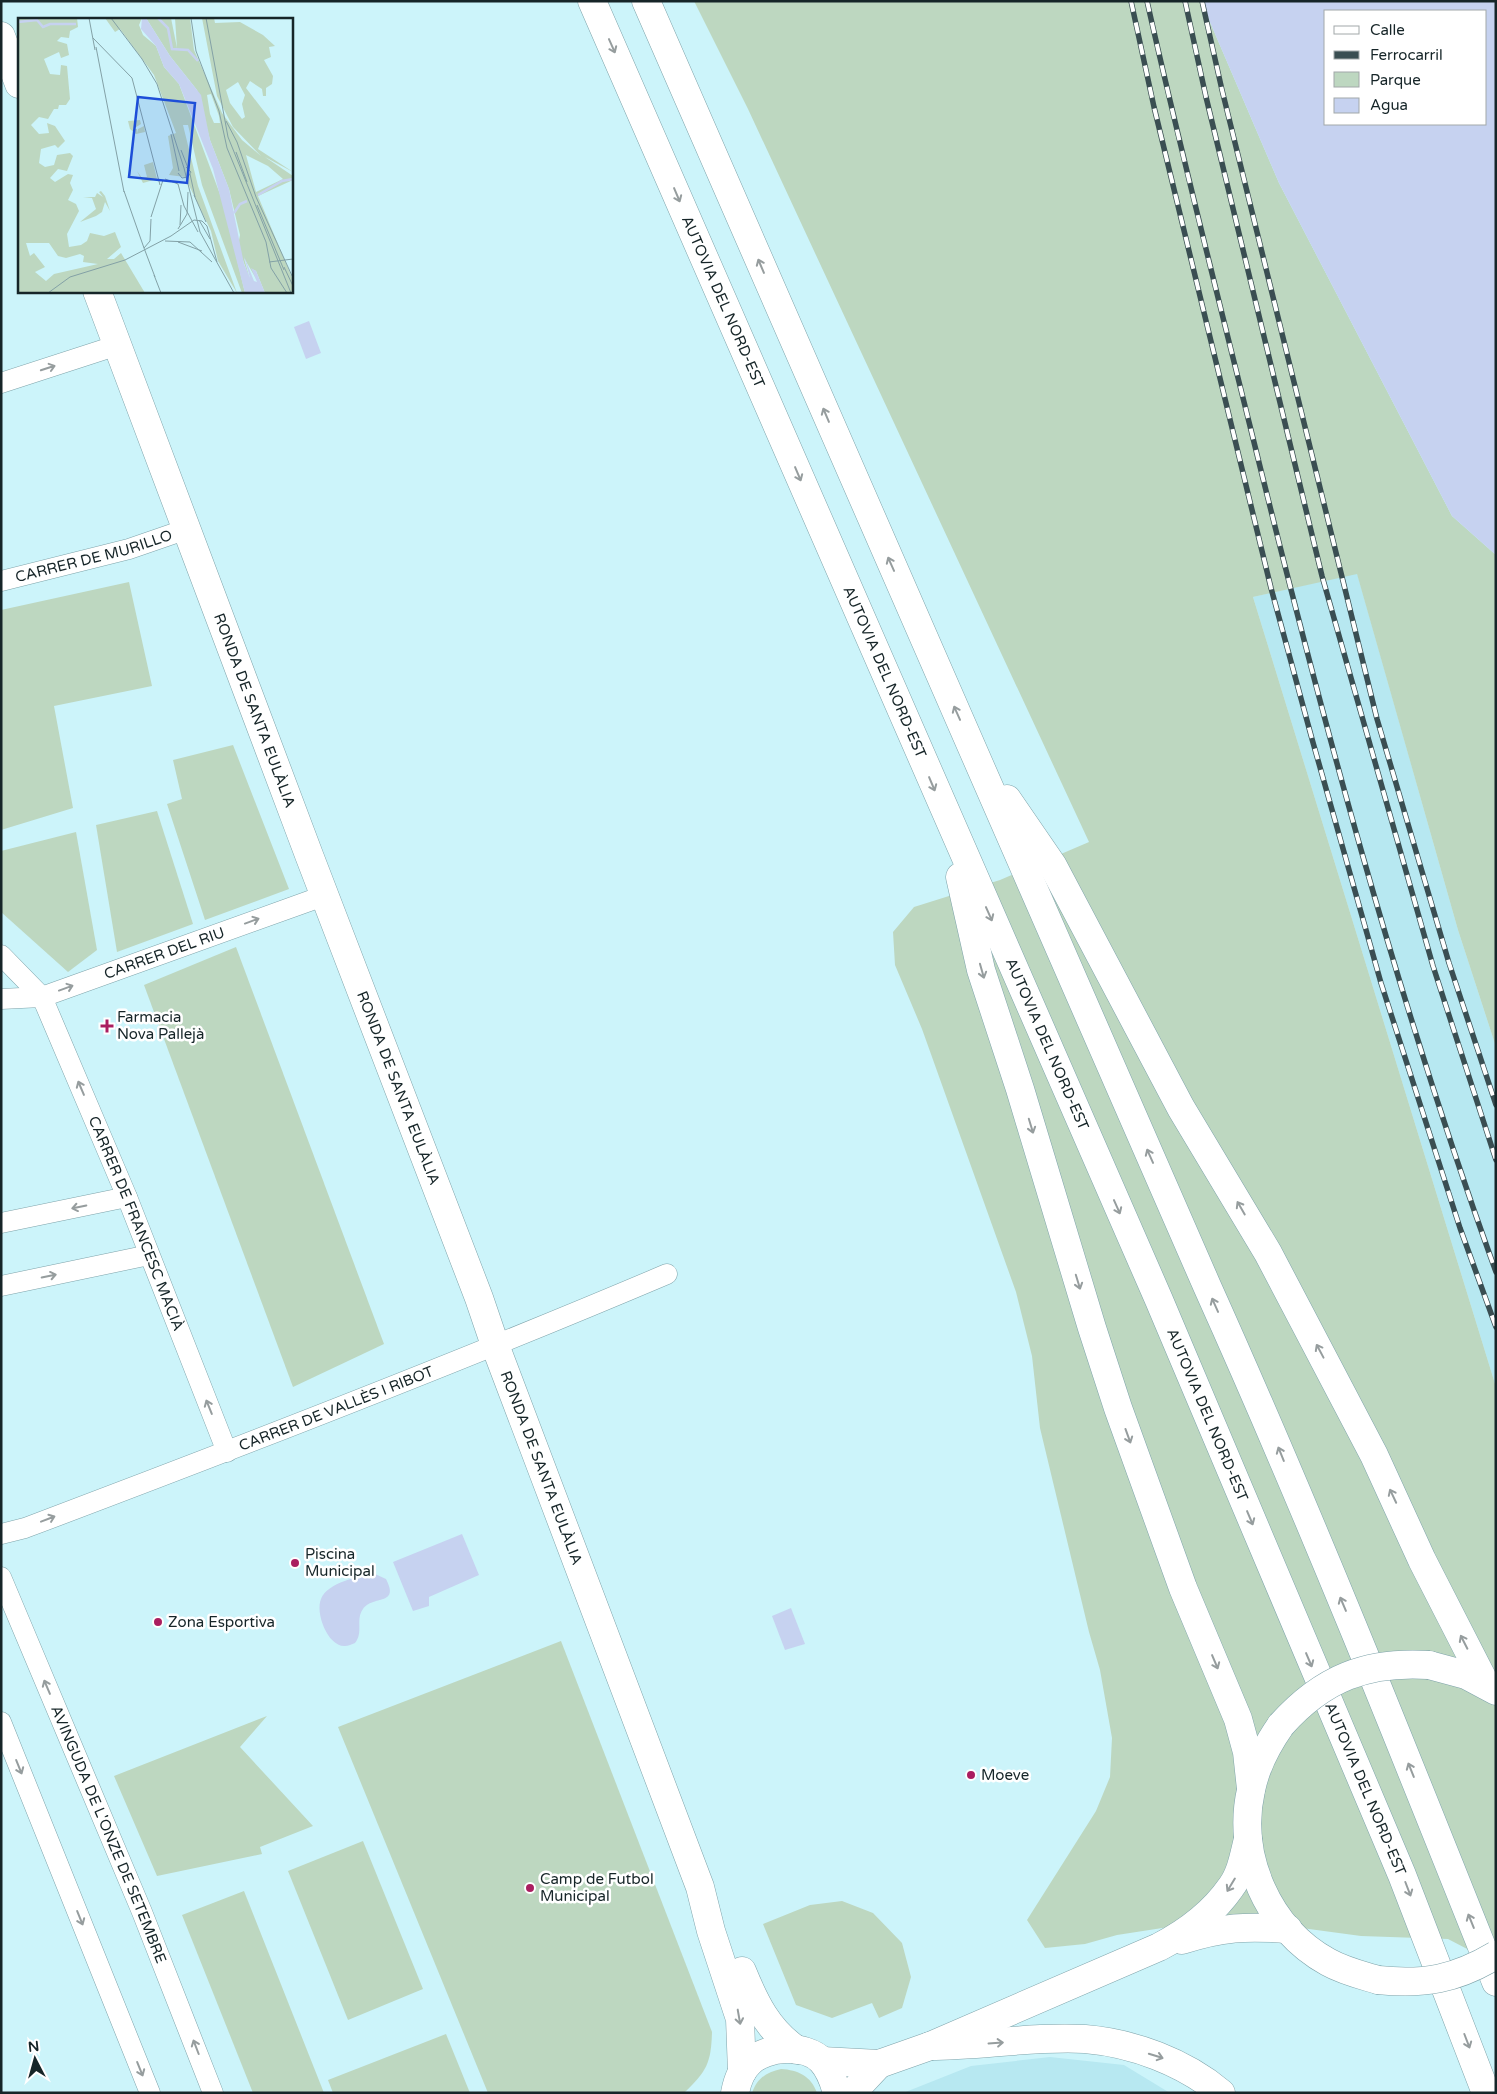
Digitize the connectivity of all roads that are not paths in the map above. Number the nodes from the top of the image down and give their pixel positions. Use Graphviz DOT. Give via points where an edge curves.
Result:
graph roads {
  1 [pos="592,1"];
  2 [pos="646,1"];
  3 [pos="1,36"];
  4 [pos="18,81"];
  5 [pos="97,292"];
  6 [pos="118,345"];
  7 [pos="1,384"];
  8 [pos="187,529"];
  9 [pos="1,581"];
  10 [pos="976,757"];
  11 [pos="948,821"];
  12 [pos="326,895"];
  13 [pos="1,955"];
  14 [pos="42,997"];
  15 [pos="1,999"];
  16 [pos="127,1197"];
  17 [pos="1,1223"];
  18 [pos="149,1255"];
  19 [pos="667,1274"];
  20 [pos="1,1286"];
  21 [pos="495,1345"];
  22 [pos="227,1452"];
  23 [pos="1,1534"];
  24 [pos="1,1577"];
  25 [pos="1491,1688"];
  26 [pos="1,1722"];
  27 [pos="1251,1789"];
  28 [pos="1248,1839"];
  29 [pos="700,1887"];
  30 [pos="1288,1929"];
  31 [pos="1159,1947"];
  32 [pos="1496,1955"];
  33 [pos="1496,1982"];
  34 [pos="930,2046"];
  35 [pos="797,2050"];
  36 [pos="822,2061"];
  37 [pos="879,2064"];
  38 [pos="738,2082"];
  39 [pos="150,2093"];
  40 [pos="213,2093"];
  41 [pos="837,2093"];
  42 [pos="852,2093"];
  43 [pos="1221,2093"];
  44 [pos="1486,2093"];
  1 -- 11 [label="main road, AUTOVIA DEL NORD-EST, one-way"];
  10 -- 2 [label="main road, one-way"];
  3 -- 4 [label="main road"];
  5 -- 6 [label="main road, RONDA DE SANTA EULÀLIA"];
  7 -- 6 [label="street, one-way"];
  6 -- 8 [label="main road, RONDA DE SANTA EULÀLIA"];
  8 -- 9 [label="street, CARRER DE MURILLO" via="129,549"];
  8 -- 12 [label="main road, RONDA DE SANTA EULÀLIA"];
  25 -- 10 [label="main road, one-way" via="1422,1560 1374,1454 1268,1254 1181,1108 1053,866"];
  33 -- 10 [label="main road, one-way" via="1260,1404"];
  11 -- 27 [label="main road, one-way" via="981,970 1084,1302 1118,1408 1183,1588 1238,1719 1247,1752"];
  11 -- 44 [label="main road, AUTOVIA DEL NORD-EST, one-way" via="1158,1300 1402,1875"];
  14 -- 12 [label="street, CARRER DEL RIU, one-way"];
  12 -- 21 [label="main road, RONDA DE SANTA EULÀLIA"];
  13 -- 14 [label="street"];
  14 -- 15 [label="street, CARRER DEL RIU"];
  16 -- 14 [label="street, CARRER DE FRANCESC MACIÀ, one-way"];
  16 -- 17 [label="street, one-way"];
  16 -- 18 [label="street, CARRER DE FRANCESC MACIÀ"];
  20 -- 18 [label="street, one-way"];
  22 -- 18 [label="street, CARRER DE FRANCESC MACIÀ, one-way"];
  19 -- 21 [label="street, CARRER DE VALLÈS I RIBOT"];
  21 -- 22 [label="street, CARRER DE VALLÈS I RIBOT"];
  21 -- 29 [label="main road, RONDA DE SANTA EULÀLIA"];
  23 -- 22 [label="street, CARRER DE VALLÈS I RIBOT, one-way" via="25,1528"];
  40 -- 24 [label="street, AVINGUDA DE L'ONZE DE SETEMBRE, one-way" via="142,1912"];
  25 -- 27 [label="main road, bridge" via="1466,1675 1429,1665 1385,1665 1349,1674 1316,1692 1281,1724 1269,1742"];
  26 -- 39 [label="street, one-way"];
  27 -- 28 [label="main road"];
  28 -- 30 [label="main road" via="1262,1891"];
  28 -- 31 [label="main road, one-way" via="1232,1887 1194,1925"];
  29 -- 35 [label="main road, RONDA DE SANTA EULÀLIA" via="724,1927 766,2022"];
  29 -- 38 [label="main road, RONDA DE SANTA EULÀLIA, one-way" via="737,2007 740,2026"];
  30 -- 31 [label="main road" via="1232,1927"];
  30 -- 32 [label="main road, bridge" via="1328,1962 1378,1980 1427,1981 1458,1974"];
  31 -- 34 [label="main road"];
  34 -- 37 [label="main road"];
  34 -- 43 [label="main road, one-way" via="1086,2040 1129,2047 1164,2058"];
  35 -- 36 [label="main road"];
  35 -- 38 [label="main road" via="762,2053 750,2061"];
  36 -- 37 [label="main road"];
  36 -- 41 [label="main road" via="831,2074"];
  37 -- 42 [label="main road"];
}
